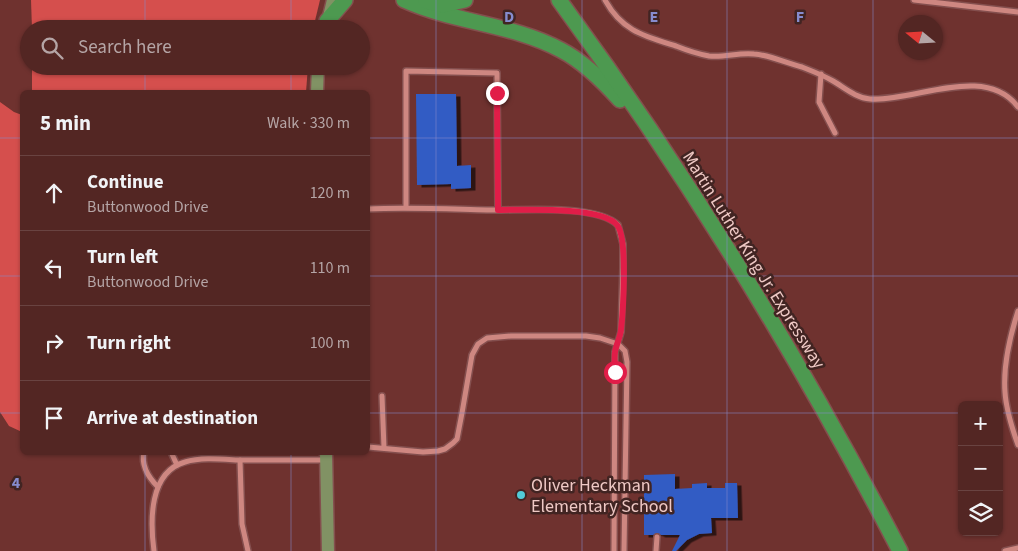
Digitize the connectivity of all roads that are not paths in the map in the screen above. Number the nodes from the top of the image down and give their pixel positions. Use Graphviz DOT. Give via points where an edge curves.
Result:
graph roads {
  1 [pos="333,0"];
  2 [pos="345,0"];
  3 [pos="404,0"];
  4 [pos="422,0"];
  5 [pos="465,0"];
  6 [pos="559,0"];
  7 [pos="571,0"];
  8 [pos="605,0"];
  9 [pos="914,0"];
  10 [pos="1018,12"];
  11 [pos="328,20"];
  12 [pos="331,20"];
  13 [pos="821,74"];
  14 [pos="318,75"];
  15 [pos="317,90"];
  16 [pos="1018,97"];
  17 [pos="1017,105"];
  18 [pos="835,133"];
  19 [pos="657,140"];
  20 [pos="406,207"];
  21 [pos="370,209"];
  22 [pos="498,210"];
  23 [pos="1018,312"];
  24 [pos="618,344"];
  25 [pos="382,396"];
  26 [pos="1018,445"];
  27 [pos="370,447"];
  28 [pos="384,448"];
  29 [pos="144,455"];
  30 [pos="172,455"];
  31 [pos="326,456"];
  32 [pos="240,460"];
  33 [pos="177,465"];
  34 [pos="158,487"];
  35 [pos="657,537"];
  36 [pos="1018,548"];
  37 [pos="154,551"];
  38 [pos="248,551"];
  39 [pos="328,551"];
  40 [pos="614,551"];
  41 [pos="624,551"];
  42 [pos="656,551"];
  43 [pos="900,551"];
  44 [pos="912,551"];
  45 [pos="1005,551"];
  1 -- 11 [label="main road"];
  2 -- 12 [label="highway"];
  3 -- 19 [label="highway" via="439,14 524,35 563,51 598,76"];
  4 -- 5 [label="highway" via="443,5"];
  6 -- 19 [label="highway, Martin Luther King Jr. Expressway"];
  7 -- 44 [label="highway, Martin Luther King Jr. Expressway" via="665,134 747,260 824,389"];
  8 -- 13 [label="street" via="624,24 646,37 708,56 756,54"];
  9 -- 10 [label="street"];
  13 -- 17 [label="street" via="855,95 869,99 973,85 990,88"];
  13 -- 18 [label="street" via="820,102"];
  14 -- 15 [label="main road"];
  16 -- 17 [label="street"];
  19 -- 43 [label="highway, Martin Luther King Jr. Expressway" via="782,338 852,459"];
  20 -- 21 [label="street"];
  20 -- 22 [label="street"];
  20 -- 22 [label="street" via="406,71 488,73 497,74"];
  22 -- 24 [label="street" via="572,211 610,220 618,226 624,253"];
  23 -- 26 [label="street" via="1008,355 1005,392"];
  24 -- 28 [label="street" via="600,338 576,336 482,340 472,355 453,443 438,451"];
  24 -- 40 [label="street" via="615,352"];
  24 -- 41 [label="street" via="625,351 627,362"];
  25 -- 28 [label="street"];
  27 -- 28 [label="street"];
  29 -- 34 [label="street" via="146,470"];
  30 -- 33 [label="street"];
  31 -- 32 [label="street"];
  31 -- 39 [label="main road"];
  32 -- 33 [label="street" via="190,460"];
  32 -- 38 [label="street" via="242,524"];
  33 -- 34 [label="street"];
  34 -- 37 [label="street" via="152,513"];
  35 -- 42 [label="street"];
  36 -- 45 [label="street"];
}
